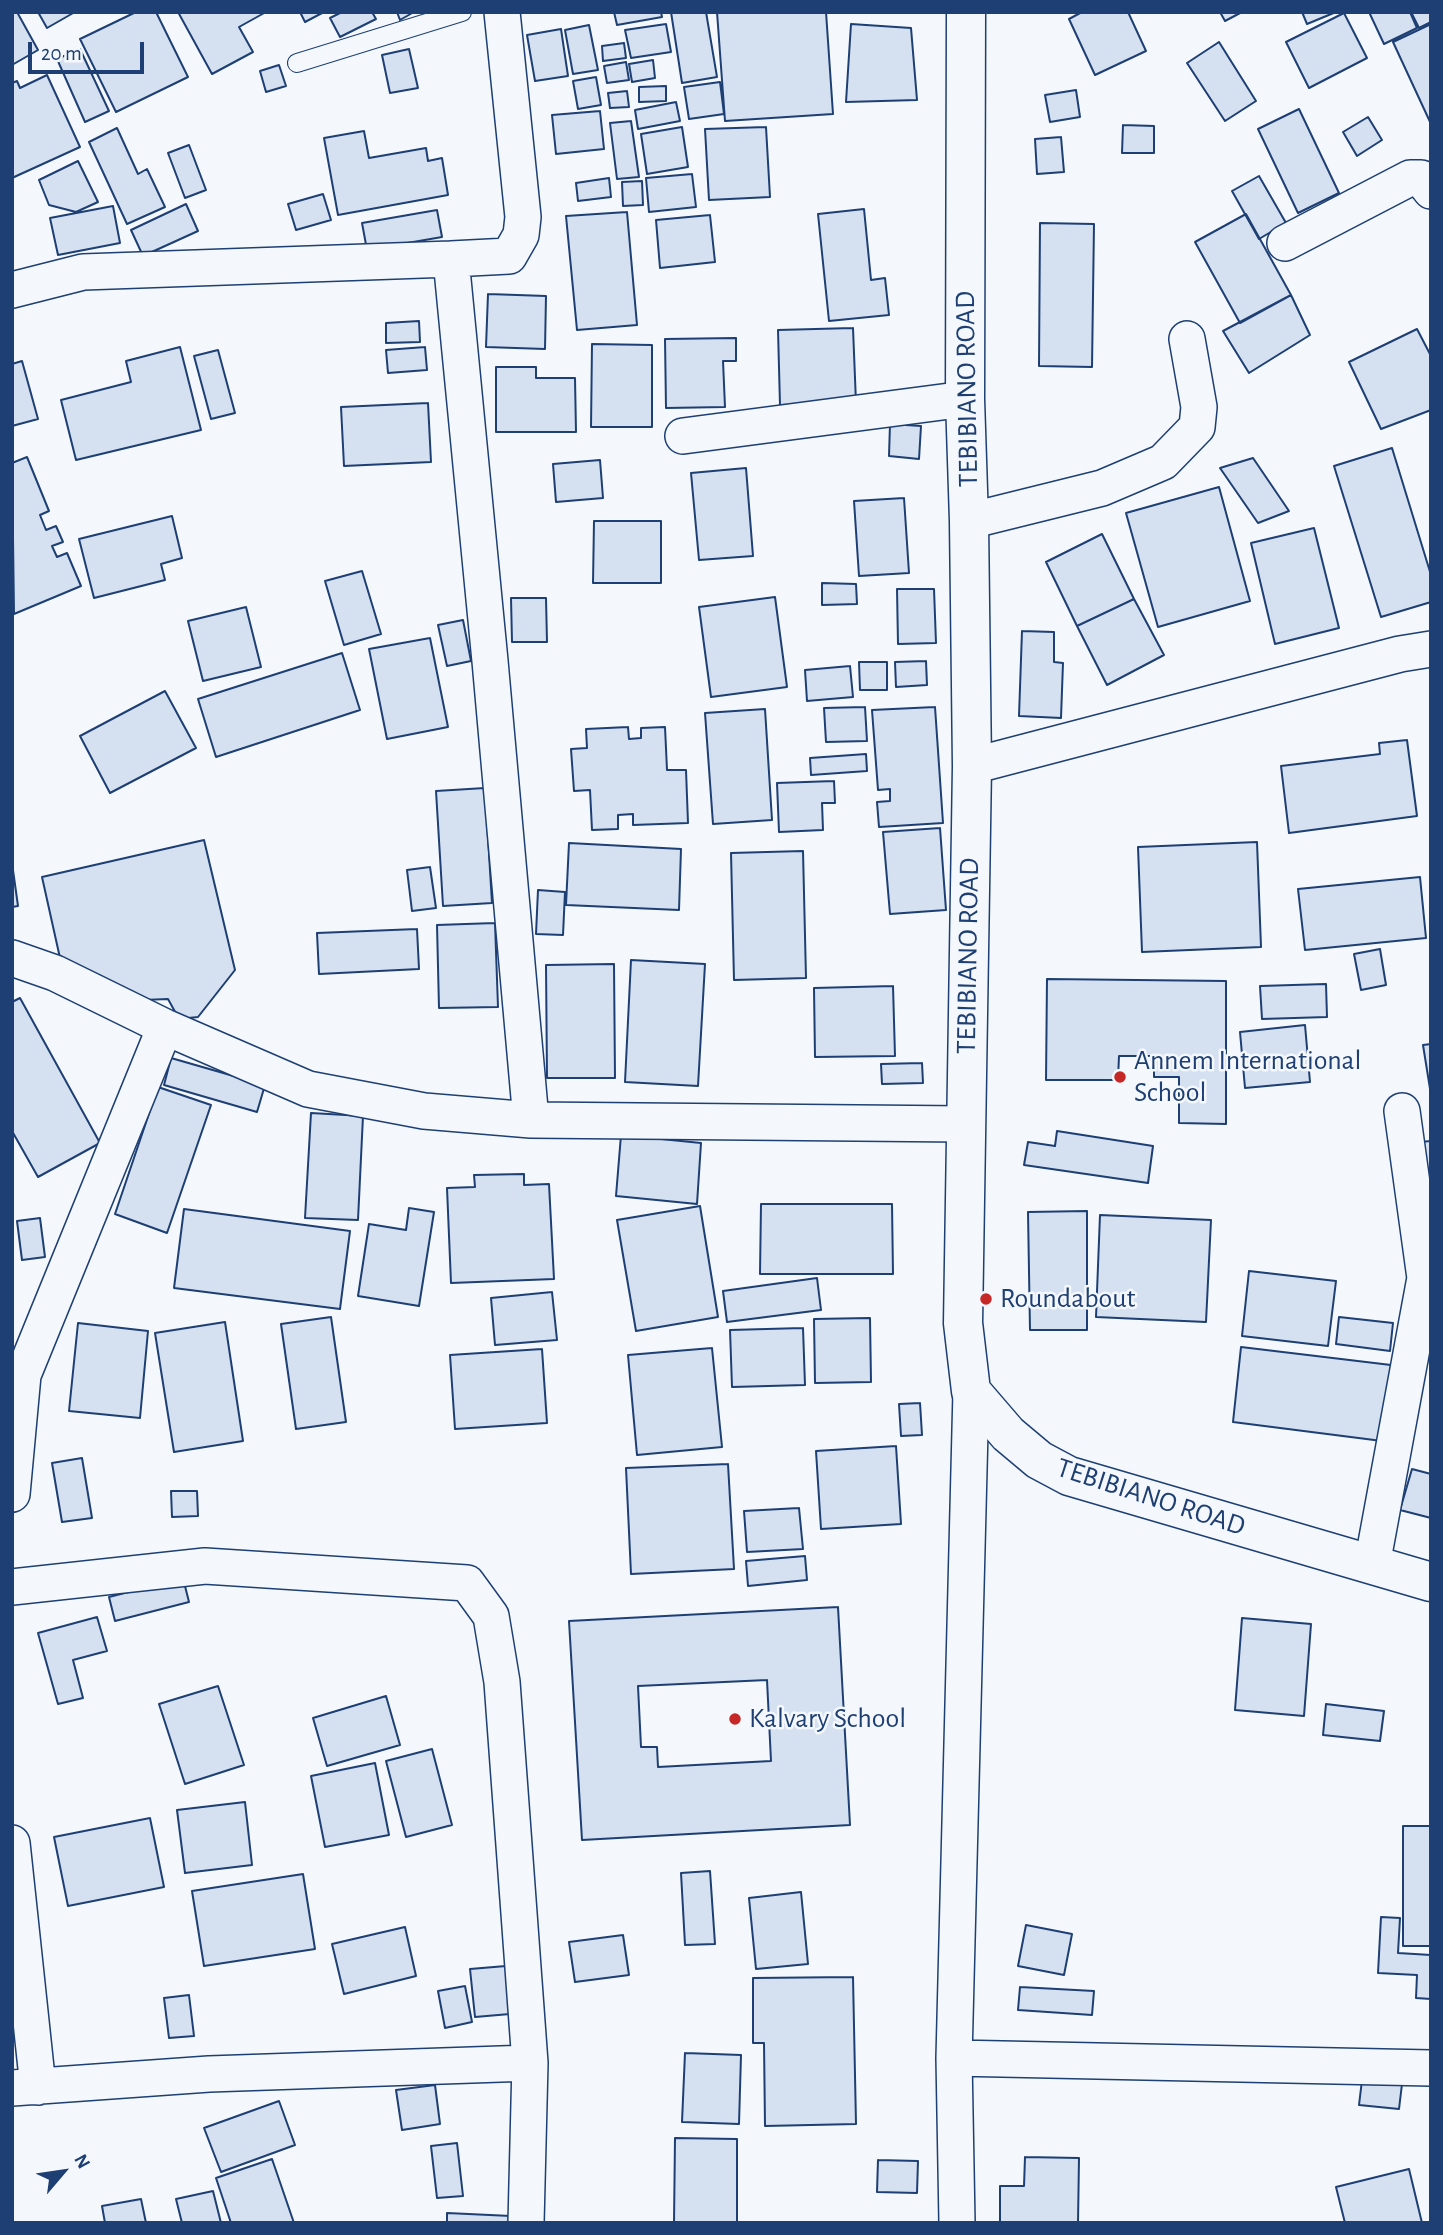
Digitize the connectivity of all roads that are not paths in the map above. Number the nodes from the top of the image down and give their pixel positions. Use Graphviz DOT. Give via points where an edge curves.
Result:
graph roads {
  1 [pos="462,12"];
  2 [pos="502,12"];
  3 [pos="965,12"];
  4 [pos="297,63"];
  5 [pos="1431,191"];
  6 [pos="1285,243"];
  7 [pos="451,259"];
  8 [pos="12,290"];
  9 [pos="1187,340"];
  10 [pos="965,399"];
  11 [pos="684,436"];
  12 [pos="969,522"];
  13 [pos="1431,649"];
  14 [pos="972,766"];
  15 [pos="12,958"];
  16 [pos="165,1027"];
  17 [pos="1402,1111"];
  18 [pos="531,1120"];
  19 [pos="965,1124"];
  20 [pos="971,1391"];
  21 [pos="12,1494"];
  22 [pos="1373,1565"];
  23 [pos="1431,1582"];
  24 [pos="12,1587"];
  25 [pos="12,1843"];
  26 [pos="954,2058"];
  27 [pos="530,2063"];
  28 [pos="1431,2068"];
  29 [pos="25,2088"];
  30 [pos="526,2223"];
  31 [pos="957,2223"];
  1 -- 4 [label="lane"];
  2 -- 7 [label="street" via="523,217 521,235 509,256"];
  3 -- 10 [label="main road, TEBIBIANO ROAD"];
  5 -- 6 [label="street" via="1421,178 1410,178"];
  7 -- 8 [label="street" via="83,272"];
  7 -- 18 [label="street"];
  9 -- 12 [label="street" via="1199,407 1197,427 1163,462 1102,488"];
  10 -- 11 [label="street"];
  10 -- 12 [label="main road, TEBIBIANO ROAD"];
  12 -- 14 [label="main road, TEBIBIANO ROAD"];
  13 -- 14 [label="street"];
  14 -- 19 [label="main road, TEBIBIANO ROAD"];
  15 -- 16 [label="street" via="55,973"];
  16 -- 18 [label="street" via="308,1089 424,1111"];
  16 -- 21 [label="street" via="23,1375"];
  17 -- 22 [label="street" via="1425,1278"];
  18 -- 19 [label="street"];
  19 -- 20 [label="main road, TEBIBIANO ROAD" via="963,1323"];
  20 -- 22 [label="main road, TEBIBIANO ROAD" via="1007,1434 1039,1460 1069,1476"];
  20 -- 26 [label="street"];
  22 -- 23 [label="main road, TEBIBIANO ROAD"];
  24 -- 27 [label="street" via="205,1566 467,1583 491,1616 502,1682"];
  25 -- 29 [label="street"];
  26 -- 28 [label="street"];
  26 -- 31 [label="street"];
  27 -- 29 [label="street" via="209,2074"];
  27 -- 30 [label="street"];
}
